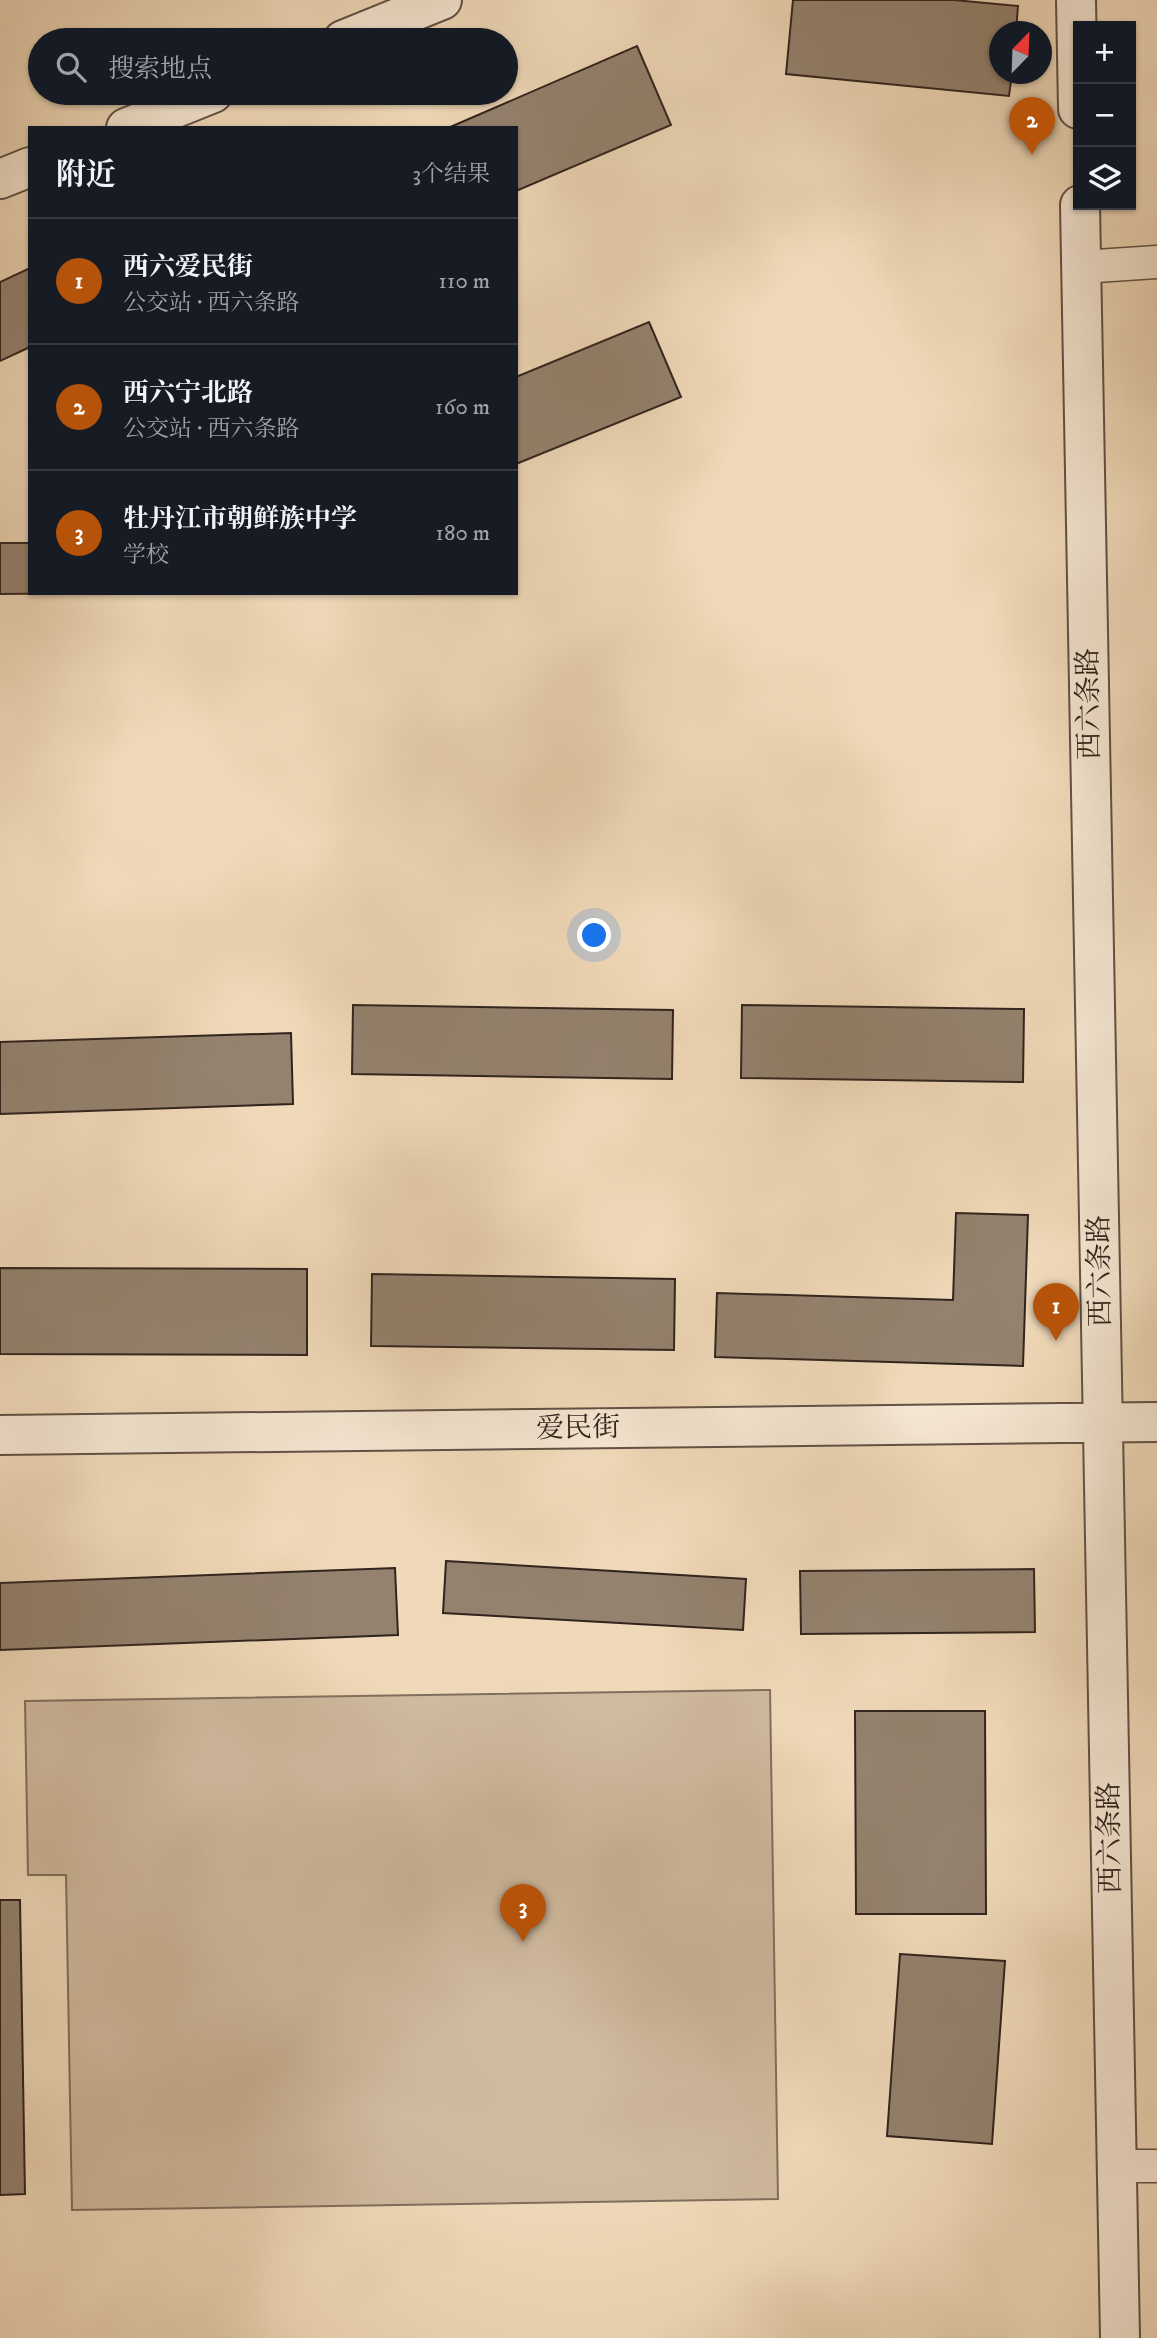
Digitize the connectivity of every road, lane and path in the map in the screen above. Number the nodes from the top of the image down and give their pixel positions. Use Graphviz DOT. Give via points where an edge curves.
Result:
graph roads {
  1 [pos="442,0"];
  2 [pos="1076,0"];
  3 [pos="373,28"];
  4 [pos="1078,84"];
  5 [pos="183,105"];
  6 [pos="131,126"];
  7 [pos="28,168"];
  8 [pos="0,179"];
  9 [pos="1080,210"];
  10 [pos="1157,262"];
  11 [pos="1081,267"];
  12 [pos="1157,1422"];
  13 [pos="1103,1423"];
  14 [pos="0,1434"];
  15 [pos="1116,2166"];
  16 [pos="1157,2166"];
  17 [pos="1120,2338"];
  1 -- 3 [label="street"];
  2 -- 4 [label="street"];
  5 -- 6 [label="street"];
  7 -- 8 [label="street"];
  9 -- 11 [label="street, 西六条路"];
  10 -- 11 [label="street"];
  11 -- 13 [label="street, 西六条路"];
  12 -- 13 [label="street, 爱民街"];
  13 -- 14 [label="street, 爱民街"];
  13 -- 15 [label="street, 西六条路"];
  15 -- 16 [label="street"];
  15 -- 17 [label="street, 西六条路"];
}
